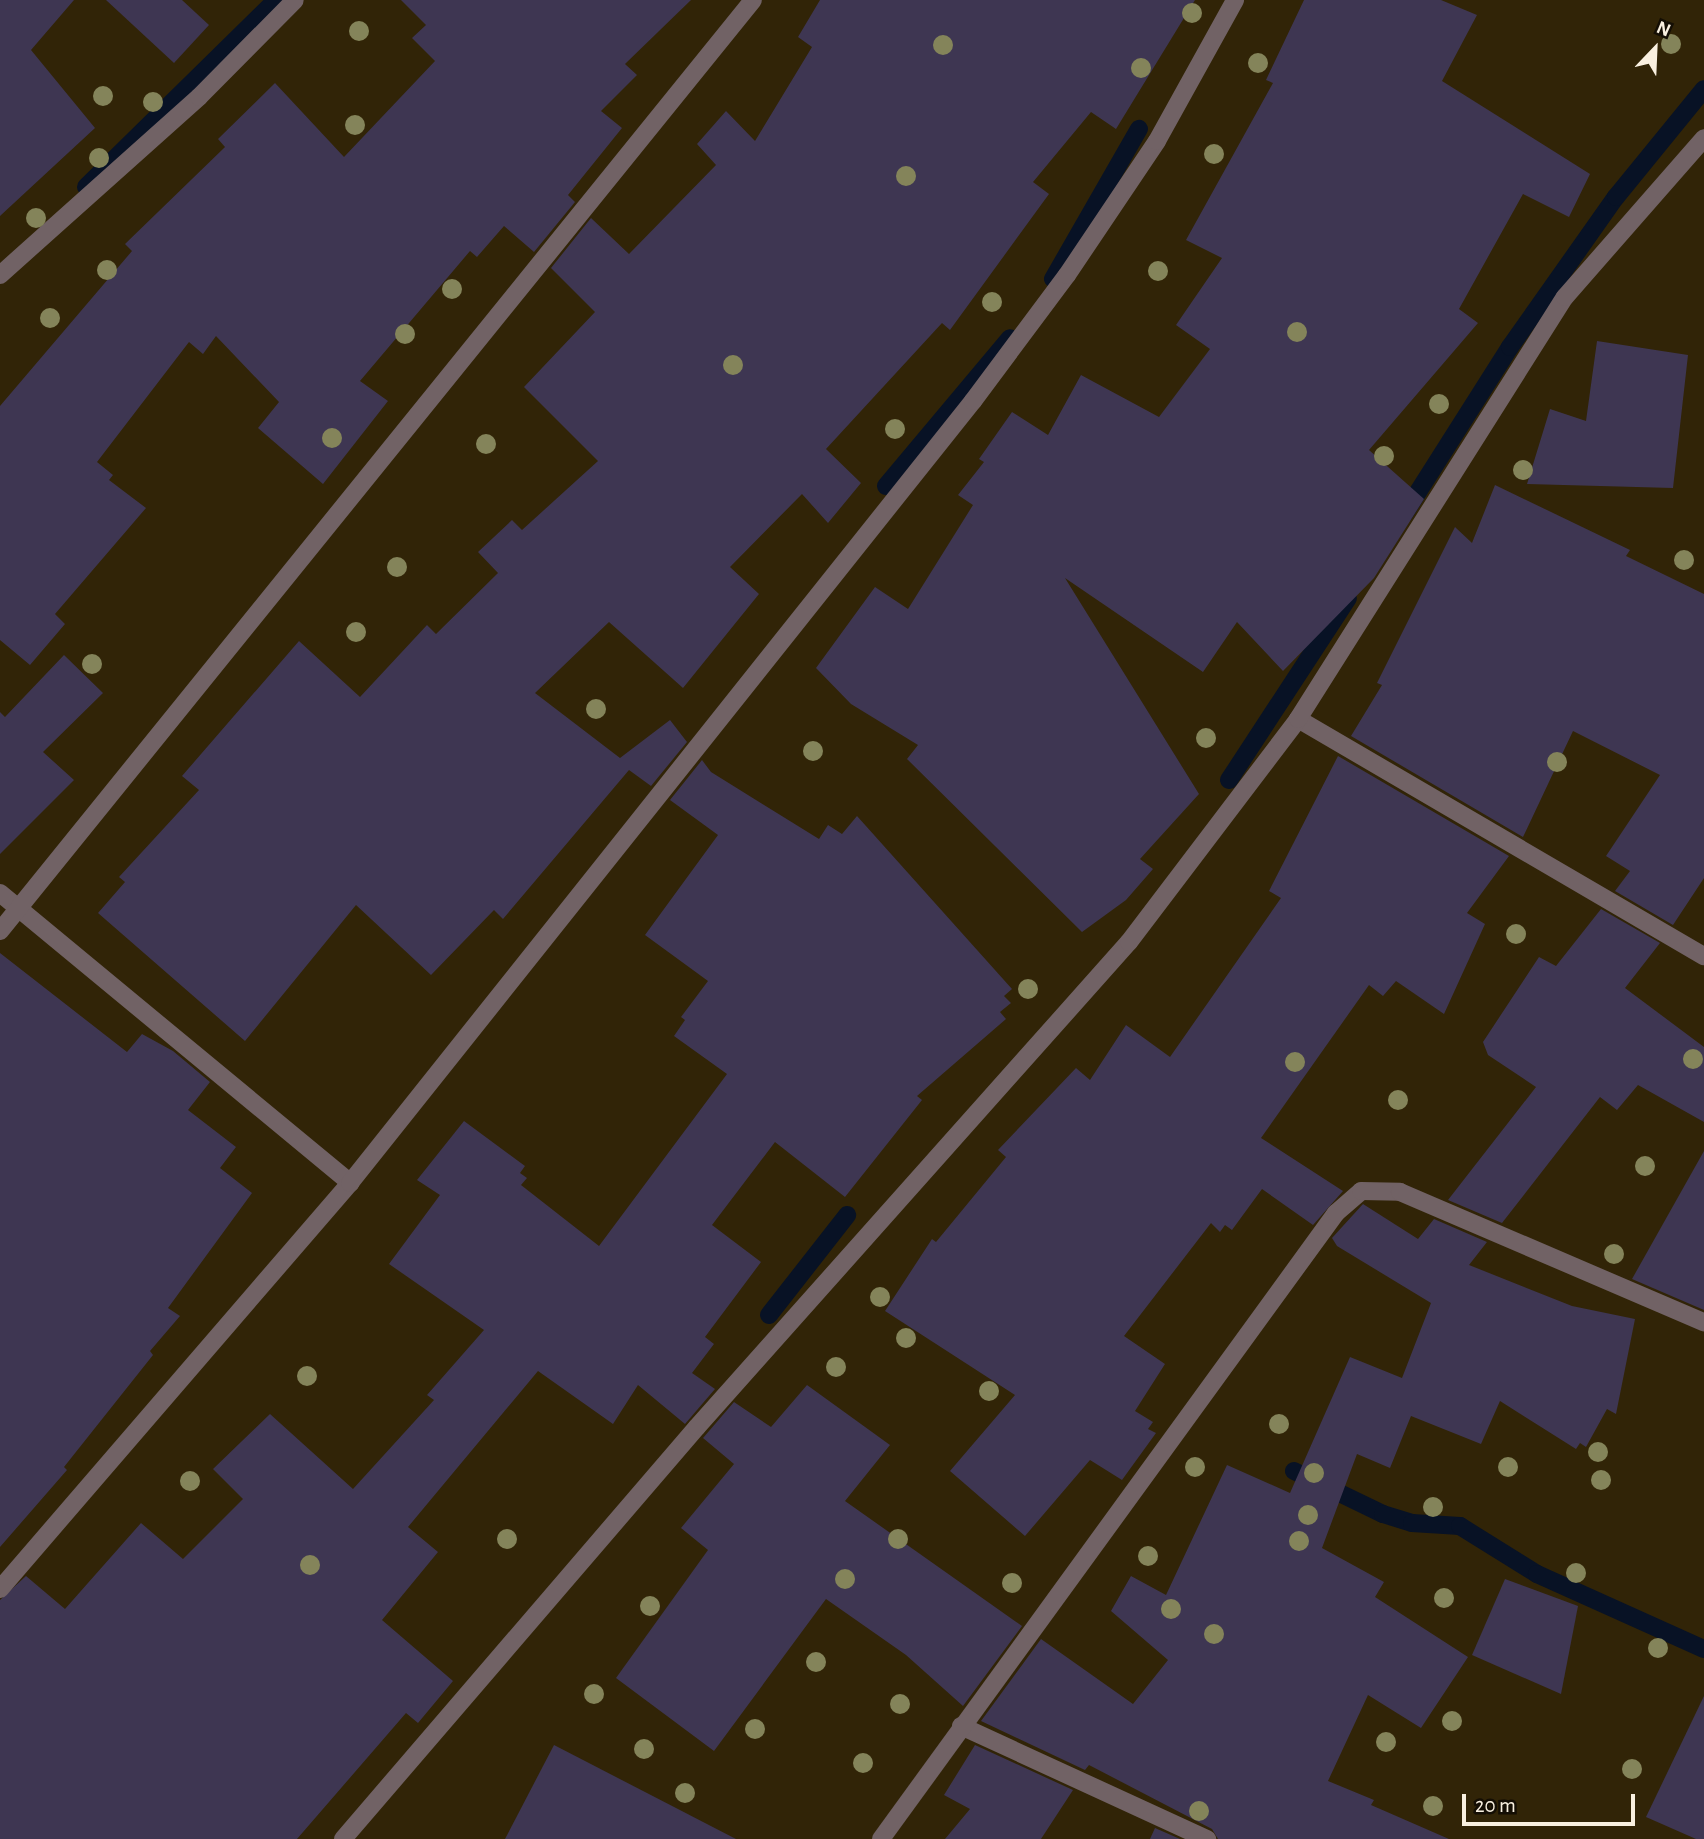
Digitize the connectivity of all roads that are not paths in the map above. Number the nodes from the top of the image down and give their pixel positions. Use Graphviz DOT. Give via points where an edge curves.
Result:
graph roads {
  1 [pos="295,0"];
  2 [pos="753,0"];
  3 [pos="1235,0"];
  4 [pos="1704,138"];
  5 [pos="0,275"];
  6 [pos="1298,719"];
  7 [pos="0,893"];
  8 [pos="18,907"];
  9 [pos="0,931"];
  10 [pos="1704,956"];
  11 [pos="350,1183"];
  12 [pos="1704,1322"];
  13 [pos="0,1589"];
  14 [pos="961,1726"];
  15 [pos="343,1839"];
  16 [pos="881,1839"];
  17 [pos="1208,1839"];
  1 -- 5 [label="street" via="200,97"];
  2 -- 8 [label="street"];
  3 -- 11 [label="street" via="1157,141 1067,275 981,391"];
  4 -- 6 [label="street" via="1565,297"];
  6 -- 10 [label="street"];
  6 -- 15 [label="street" via="1129,942 697,1427"];
  7 -- 8 [label="street"];
  8 -- 9 [label="street"];
  8 -- 11 [label="street"];
  11 -- 13 [label="street"];
  12 -- 14 [label="street" via="1400,1192 1361,1191 1336,1213"];
  14 -- 16 [label="street"];
  14 -- 17 [label="street"];
}
